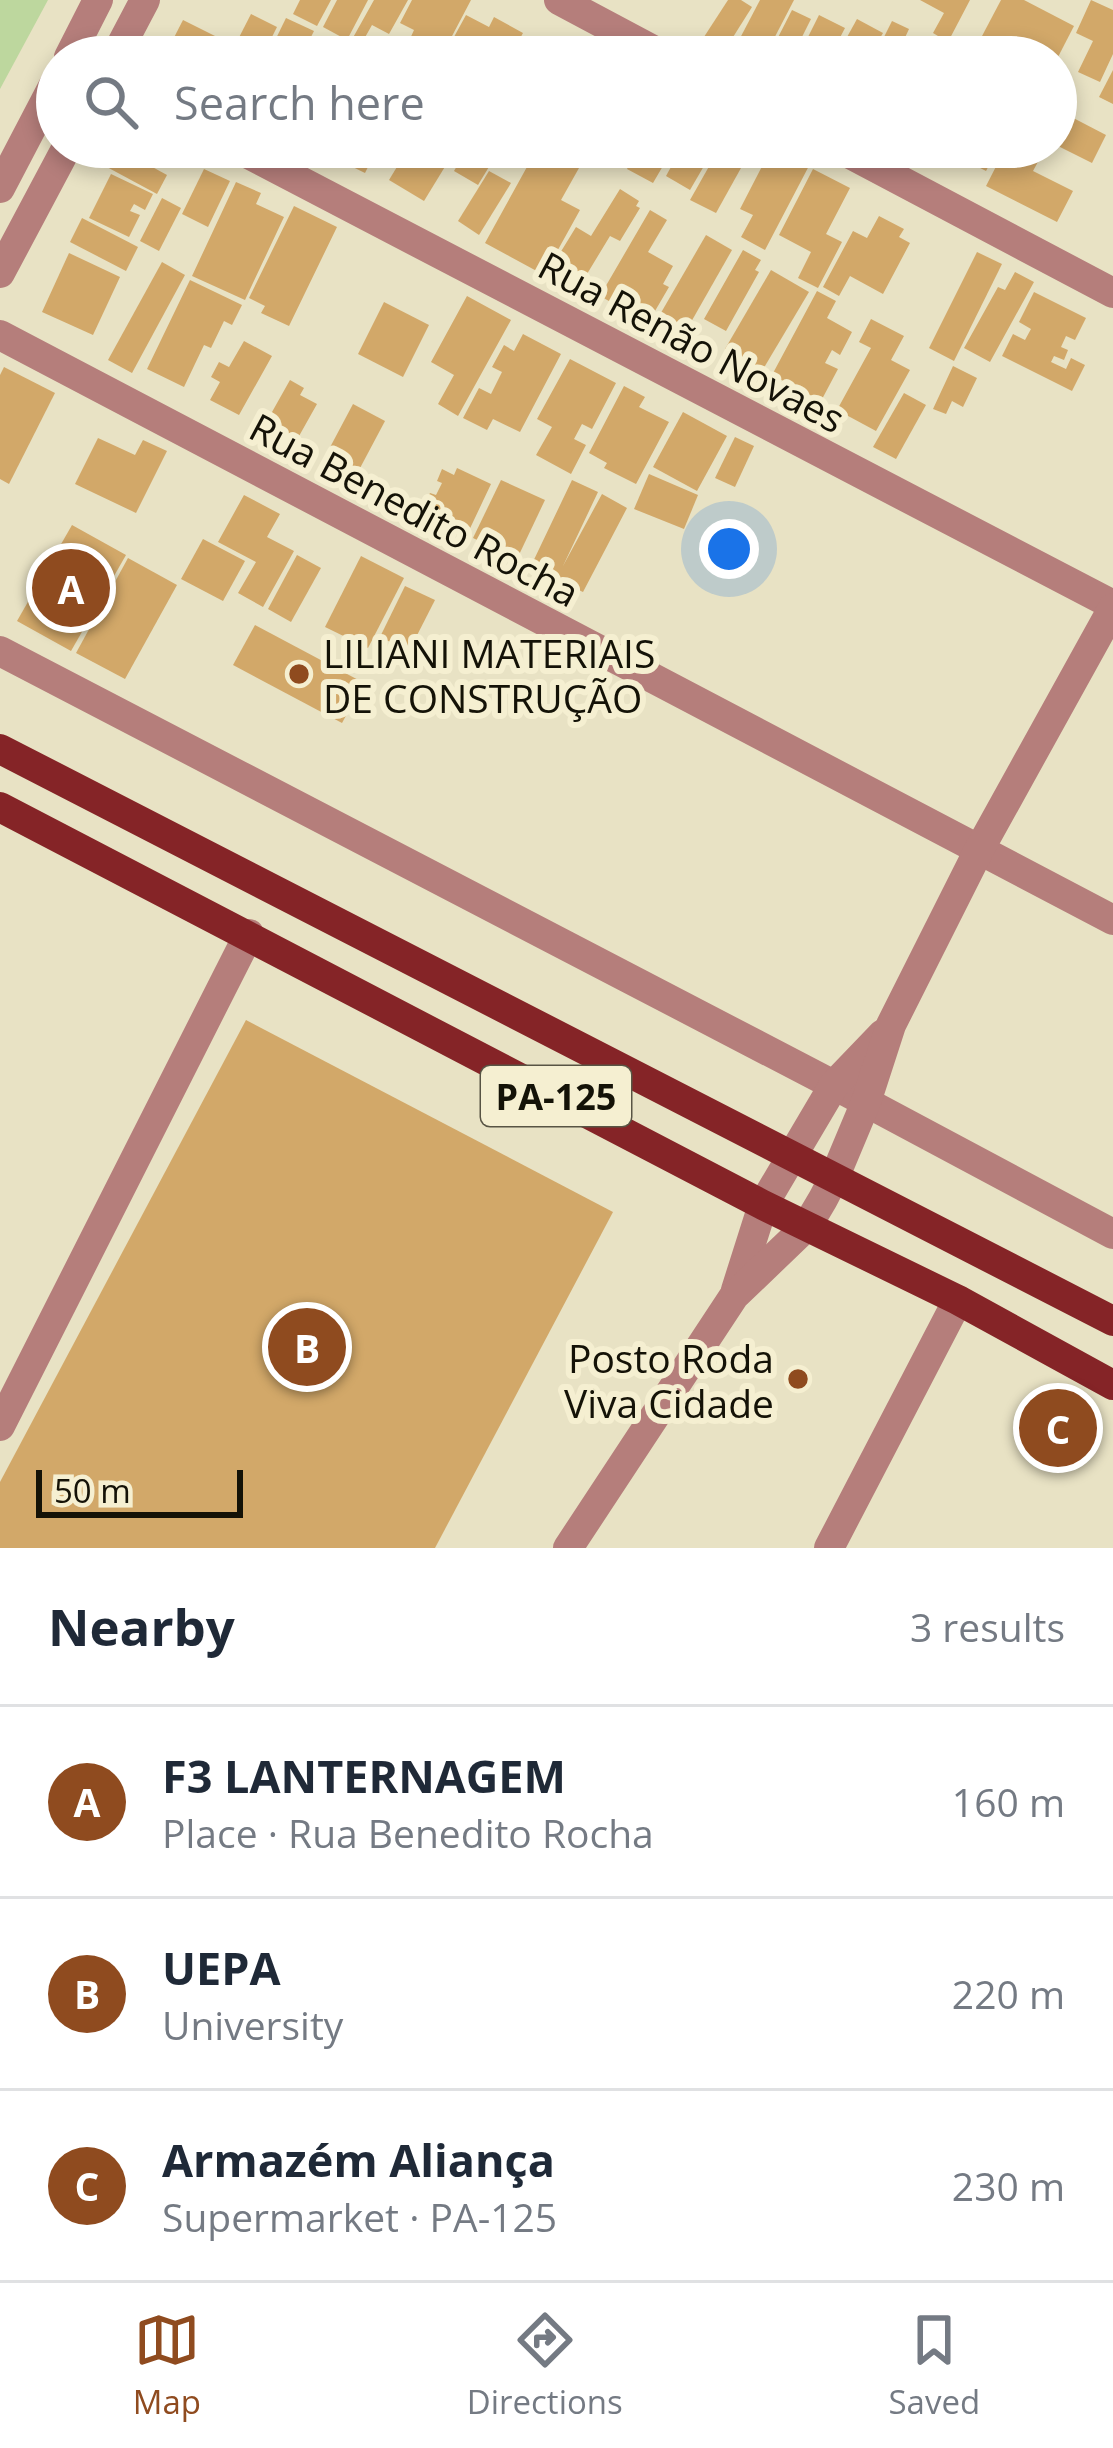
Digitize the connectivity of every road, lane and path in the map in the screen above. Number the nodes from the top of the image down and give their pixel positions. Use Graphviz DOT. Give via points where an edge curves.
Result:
graph roads {
  1 [pos="98,0"];
  2 [pos="145,0"];
  3 [pos="559,0"];
  4 [pos="79,36"];
  5 [pos="126,36"];
  6 [pos="627,36"];
  7 [pos="36,119"];
  8 [pos="56,168"];
  9 [pos="275,168"];
  10 [pos="877,168"];
  11 [pos="0,188"];
  12 [pos="0,273"];
  13 [pos="1113,293"];
  14 [pos="0,335"];
  15 [pos="1113,606"];
  16 [pos="0,652"];
  17 [pos="0,749"];
  18 [pos="0,807"];
  19 [pos="979,850"];
  20 [pos="1113,920"];
  21 [pos="249,934"];
  22 [pos="891,1025"];
  23 [pos="834,1085"];
  24 [pos="866,1102"];
  25 [pos="792,1156"];
  26 [pos="836,1176"];
  27 [pos="763,1204"];
  28 [pos="807,1226"];
  29 [pos="1113,1234"];
  30 [pos="734,1296"];
  31 [pos="958,1300"];
  32 [pos="1113,1321"];
  33 [pos="1113,1384"];
  34 [pos="0,1426"];
  35 [pos="568,1548"];
  36 [pos="829,1548"];
  1 -- 4 [label="street"];
  2 -- 5 [label="street"];
  3 -- 6 [label="street"];
  7 -- 11 [label="street"];
  8 -- 12 [label="street"];
  9 -- 15 [label="street, Rua Renão Novaes"];
  10 -- 13 [label="street"];
  14 -- 19 [label="street, Rua Benedito Rocha"];
  15 -- 19 [label="street"];
  16 -- 23 [label="street"];
  17 -- 25 [label="main road, PA-125"];
  18 -- 21 [label="main road, PA-125 / PA-125"];
  19 -- 20 [label="street, Rua Benedito Rocha"];
  19 -- 22 [label="street"];
  21 -- 27 [label="main road, PA-125 / PA-125"];
  21 -- 34 [label="street"];
  22 -- 23 [label="street"];
  22 -- 24 [label="street"];
  23 -- 24 [label="street"];
  23 -- 25 [label="street"];
  24 -- 26 [label="street"];
  24 -- 29 [label="street"];
  25 -- 26 [label="main road, PA-125"];
  25 -- 27 [label="street"];
  26 -- 28 [label="street"];
  26 -- 32 [label="main road, PA-125"];
  27 -- 28 [label="main road, PA-125 / PA-125"];
  27 -- 30 [label="street"];
  28 -- 30 [label="street"];
  28 -- 31 [label="main road, PA-125 / PA-125"];
  30 -- 35 [label="street"];
  31 -- 33 [label="main road, PA-125 / PA-125"];
  31 -- 36 [label="street"];
}
